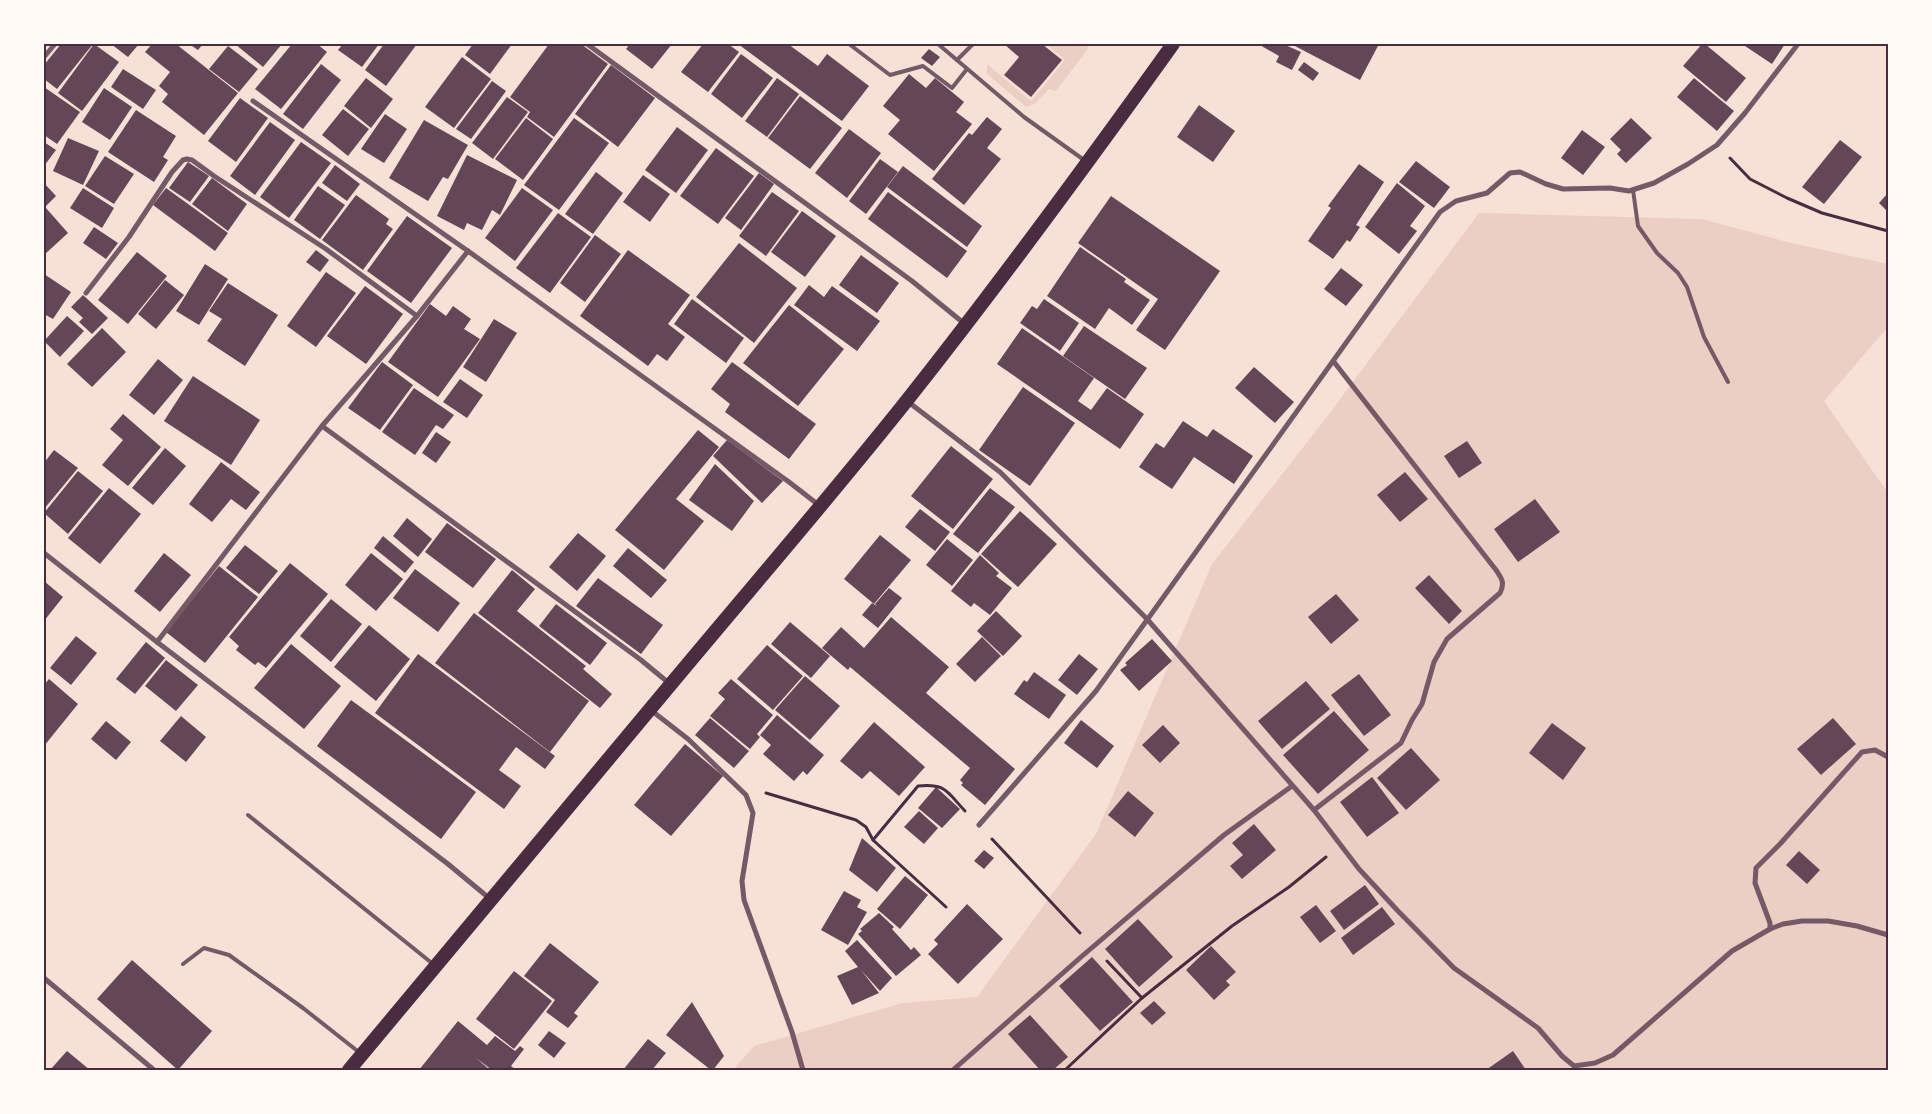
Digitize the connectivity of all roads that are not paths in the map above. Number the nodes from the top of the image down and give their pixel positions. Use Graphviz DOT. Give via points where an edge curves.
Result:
graph roads {
  1 [pos="55,44"];
  2 [pos="586,44"];
  3 [pos="850,44"];
  4 [pos="938,44"];
  5 [pos="973,44"];
  6 [pos="1173,44"];
  7 [pos="1798,44"];
  8 [pos="44,57"];
  9 [pos="957,60"];
  10 [pos="967,69"];
  11 [pos="253,102"];
  12 [pos="1088,163"];
  13 [pos="1633,190"];
  14 [pos="468,250"];
  15 [pos="86,292"];
  16 [pos="417,316"];
  17 [pos="966,325"];
  18 [pos="1334,362"];
  19 [pos="1728,382"];
  20 [pos="907,401"];
  21 [pos="322,426"];
  22 [pos="820,506"];
  23 [pos="44,553"];
  24 [pos="1147,619"];
  25 [pos="156,642"];
  26 [pos="670,685"];
  27 [pos="650,710"];
  28 [pos="1888,757"];
  29 [pos="1292,786"];
  30 [pos="1314,810"];
  31 [pos="248,815"];
  32 [pos="979,825"];
  33 [pos="491,900"];
  34 [pos="1770,928"];
  35 [pos="1888,935"];
  36 [pos="183,964"];
  37 [pos="435,965"];
  38 [pos="44,978"];
  39 [pos="362,1054"];
  40 [pos="1580,1068"];
  41 [pos="154,1070"];
  42 [pos="349,1070"];
  43 [pos="803,1070"];
  44 [pos="953,1070"];
  1 -- 8 [label="street"];
  2 -- 17 [label="street" via="912,281"];
  3 -- 10 [label="lane" via="890,76 923,66 952,88"];
  4 -- 9 [label="lane"];
  5 -- 9 [label="lane"];
  6 -- 12 [label="highway"];
  7 -- 13 [label="street" via="1717,145 1654,183"];
  9 -- 10 [label="lane"];
  10 -- 12 [label="lane" via="1024,117"];
  11 -- 14 [label="street"];
  12 -- 17 [label="highway"];
  13 -- 18 [label="street" via="1563,189 1520,172 1503,178 1487,193 1456,201 1440,212"];
  13 -- 19 [label="lane" via="1638,226 1687,287 1704,337"];
  14 -- 16 [label="street"];
  14 -- 22 [label="street"];
  15 -- 16 [label="street" via="129,237 172,172 187,159 326,249"];
  16 -- 21 [label="street"];
  17 -- 20 [label="highway"];
  18 -- 24 [label="street"];
  18 -- 30 [label="street" via="1496,570 1503,586 1500,593 1447,639 1434,662 1422,704 1401,743"];
  20 -- 22 [label="highway"];
  20 -- 24 [label="street" via="1000,472"];
  21 -- 25 [label="street"];
  21 -- 26 [label="street" via="641,660"];
  22 -- 26 [label="highway"];
  23 -- 25 [label="street"];
  24 -- 29 [label="street"];
  24 -- 32 [label="street" via="1096,691"];
  25 -- 33 [label="street"];
  26 -- 27 [label="highway"];
  27 -- 33 [label="highway"];
  27 -- 43 [label="street" via="688,739 748,799 753,813 742,880 744,900"];
  28 -- 34 [label="street" via="1875,750 1862,752 1756,868 1755,883"];
  29 -- 30 [label="street"];
  29 -- 44 [label="street" via="1224,835"];
  30 -- 40 [label="street" via="1392,904 1454,968 1538,1028 1562,1056"];
  31 -- 37 [label="lane"];
  33 -- 37 [label="highway"];
  34 -- 35 [label="street" via="1802,921 1828,921"];
  34 -- 40 [label="street" via="1732,951 1613,1055"];
  36 -- 39 [label="lane" via="204,948 229,955"];
  37 -- 39 [label="highway"];
  38 -- 41 [label="street"];
  39 -- 42 [label="highway"];
}
